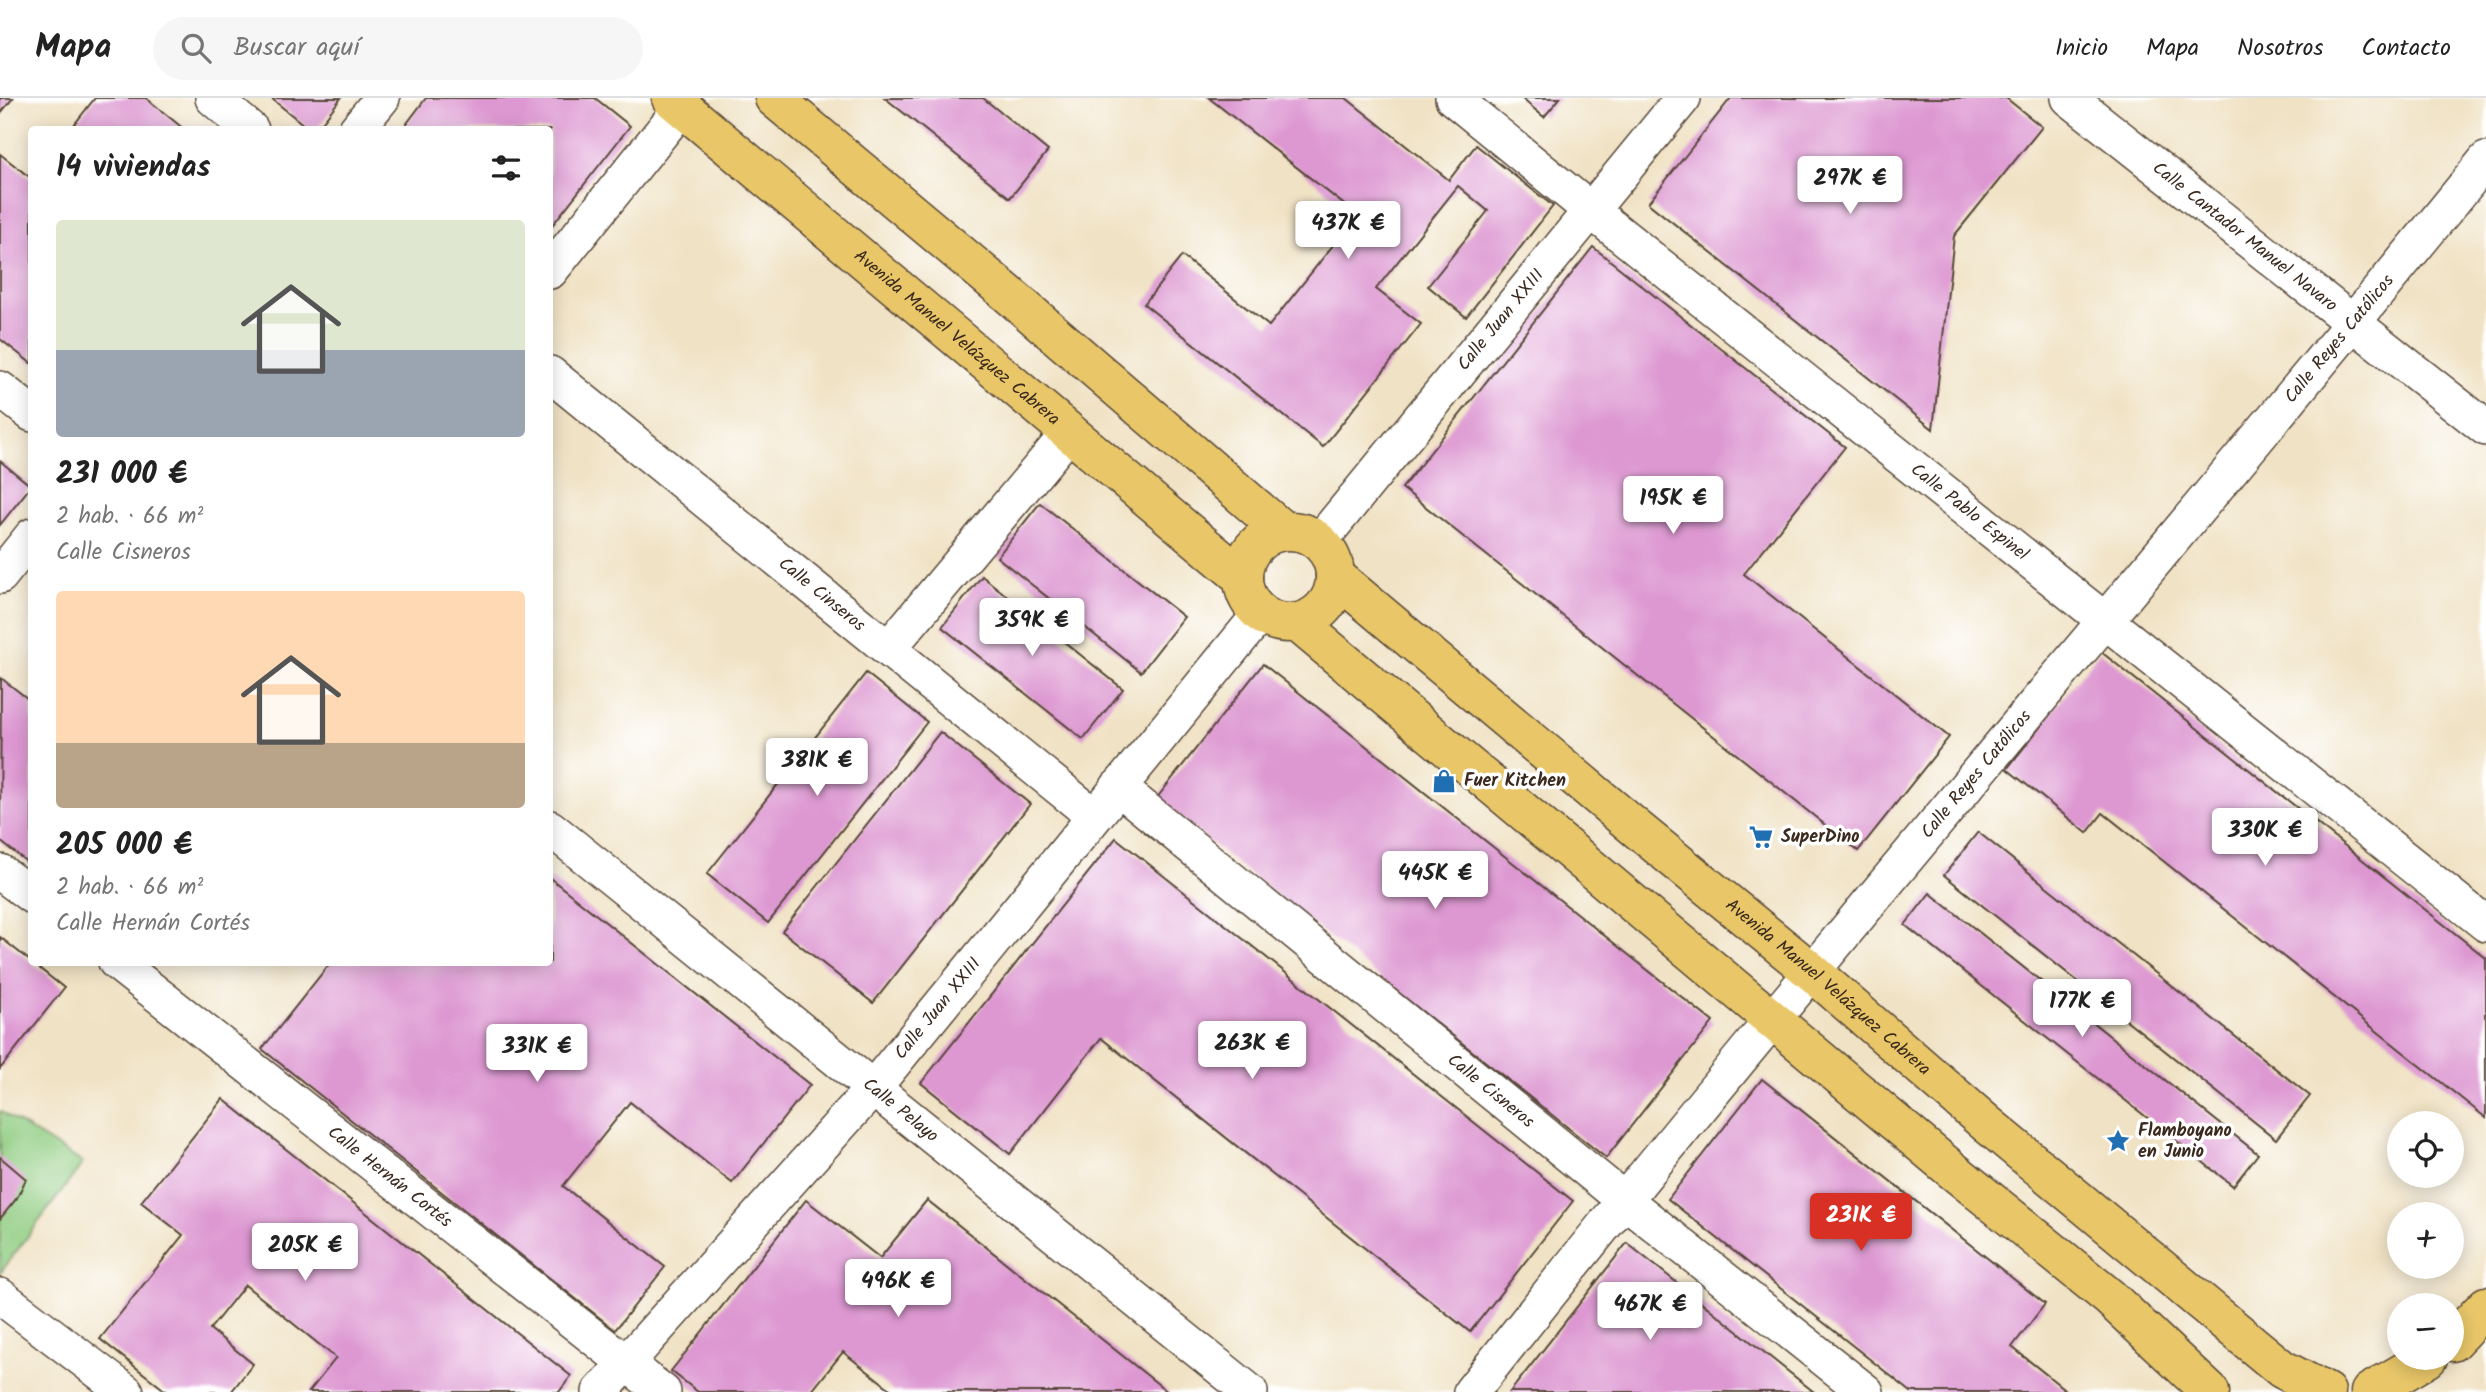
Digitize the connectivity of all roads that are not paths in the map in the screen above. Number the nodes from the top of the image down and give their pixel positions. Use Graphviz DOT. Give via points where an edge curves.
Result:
graph roads {
  1 [pos="213,98"];
  2 [pos="382,98"];
  3 [pos="774,98"];
  4 [pos="1453,98"];
  5 [pos="1683,98"];
  6 [pos="2069,98"];
  7 [pos="676,102"];
  8 [pos="246,126"];
  9 [pos="359,126"];
  10 [pos="2486,160"];
  11 [pos="1590,210"];
  12 [pos="553,267"];
  13 [pos="2354,322"];
  14 [pos="553,376"];
  15 [pos="0,389"];
  16 [pos="28,411"];
  17 [pos="2486,428"];
  18 [pos="1069,433"];
  19 [pos="1282,530"];
  20 [pos="28,541"];
  21 [pos="1327,559"];
  22 [pos="0,576"];
  23 [pos="1243,578"];
  24 [pos="1261,613"];
  25 [pos="2105,618"];
  26 [pos="1298,622"];
  27 [pos="888,649"];
  28 [pos="1118,787"];
  29 [pos="1094,816"];
  30 [pos="553,830"];
  31 [pos="0,872"];
  32 [pos="28,894"];
  33 [pos="2486,924"];
  34 [pos="121,966"];
  35 [pos="1811,971"];
  36 [pos="1772,1018"];
  37 [pos="874,1087"];
  38 [pos="1623,1199"];
  39 [pos="0,1296"];
  40 [pos="2486,1306"];
  41 [pos="2464,1330"];
  42 [pos="626,1361"];
  43 [pos="2409,1370"];
  44 [pos="2438,1370"];
  45 [pos="126,1392"];
  46 [pos="600,1392"];
  47 [pos="663,1392"];
  48 [pos="1250,1392"];
  49 [pos="1471,1392"];
  50 [pos="1866,1392"];
  51 [pos="2210,1392"];
  52 [pos="2326,1392"];
  53 [pos="2370,1392"];
  54 [pos="2430,1392"];
  1 -- 8 [label="street"];
  2 -- 9 [label="street"];
  3 -- 19 [label="main road"];
  4 -- 11 [label="street, Calle Pablo Espinel"];
  5 -- 11 [label="street, Calle Juan XXIII"];
  6 -- 13 [label="street, Calle Cantador Manuel Navaro"];
  7 -- 12 [label="street"];
  7 -- 18 [label="main road, Avenida Manuel Velázquez Cabrera"];
  10 -- 13 [label="street, Calle Reyes Católicos"];
  11 -- 21 [label="street, Calle Juan XXIII"];
  11 -- 25 [label="street, Calle Pablo Espinel"];
  13 -- 17 [label="street, Calle Cantador Manuel Navaro"];
  13 -- 25 [label="street, Calle Reyes Católicos"];
  14 -- 27 [label="street, Calle Cinseros"];
  15 -- 16 [label="street"];
  18 -- 23 [label="main road, Avenida Manuel Velázquez Cabrera"];
  18 -- 27 [label="street"];
  19 -- 21 [label="main road" via="1294,530"];
  19 -- 23 [label="main road" via="1252,549"];
  20 -- 22 [label="street"];
  21 -- 26 [label="main road" via="1328,604"];
  21 -- 35 [label="main road, Avenida Manuel Velázquez Cabrera" via="1637,830"];
  23 -- 24 [label="main road" via="1246,592"];
  24 -- 26 [label="main road" via="1285,623"];
  24 -- 28 [label="street, Calle Juan XXIII"];
  25 -- 33 [label="street, Calle Pablo Espinel"];
  25 -- 35 [label="street, Calle Reyes Católicos"];
  26 -- 36 [label="main road"];
  27 -- 29 [label="street, Calle Cinseros"];
  28 -- 29 [label="street, Calle Juan XXIII"];
  28 -- 38 [label="street, Calle Cisneros"];
  29 -- 37 [label="street, Calle Juan XXIII"];
  30 -- 37 [label="street, Calle Pelayo"];
  31 -- 32 [label="street"];
  34 -- 42 [label="street, Calle Hernán Cortés"];
  35 -- 36 [label="street, Calle Reyes Católicos"];
  35 -- 52 [label="main road, Avenida Manuel Velázquez Cabrera" via="1987,1124 2282,1368"];
  36 -- 38 [label="street, Calle Reyes Católicos"];
  36 -- 51 [label="main road" via="2109,1297"];
  37 -- 42 [label="street, Calle Juan XXIII"];
  37 -- 48 [label="street, Calle Pelayo"];
  38 -- 49 [label="street, Calle Reyes Católicos"];
  38 -- 50 [label="street, Calle Cisneros"];
  39 -- 45 [label="street"];
  40 -- 41 [label="main road"];
  42 -- 46 [label="street, Calle Juan XXIII"];
  42 -- 47 [label="street, Calle Hernán Cortés"];
  43 -- 53 [label="main road"];
  44 -- 54 [label="main road"];
}
